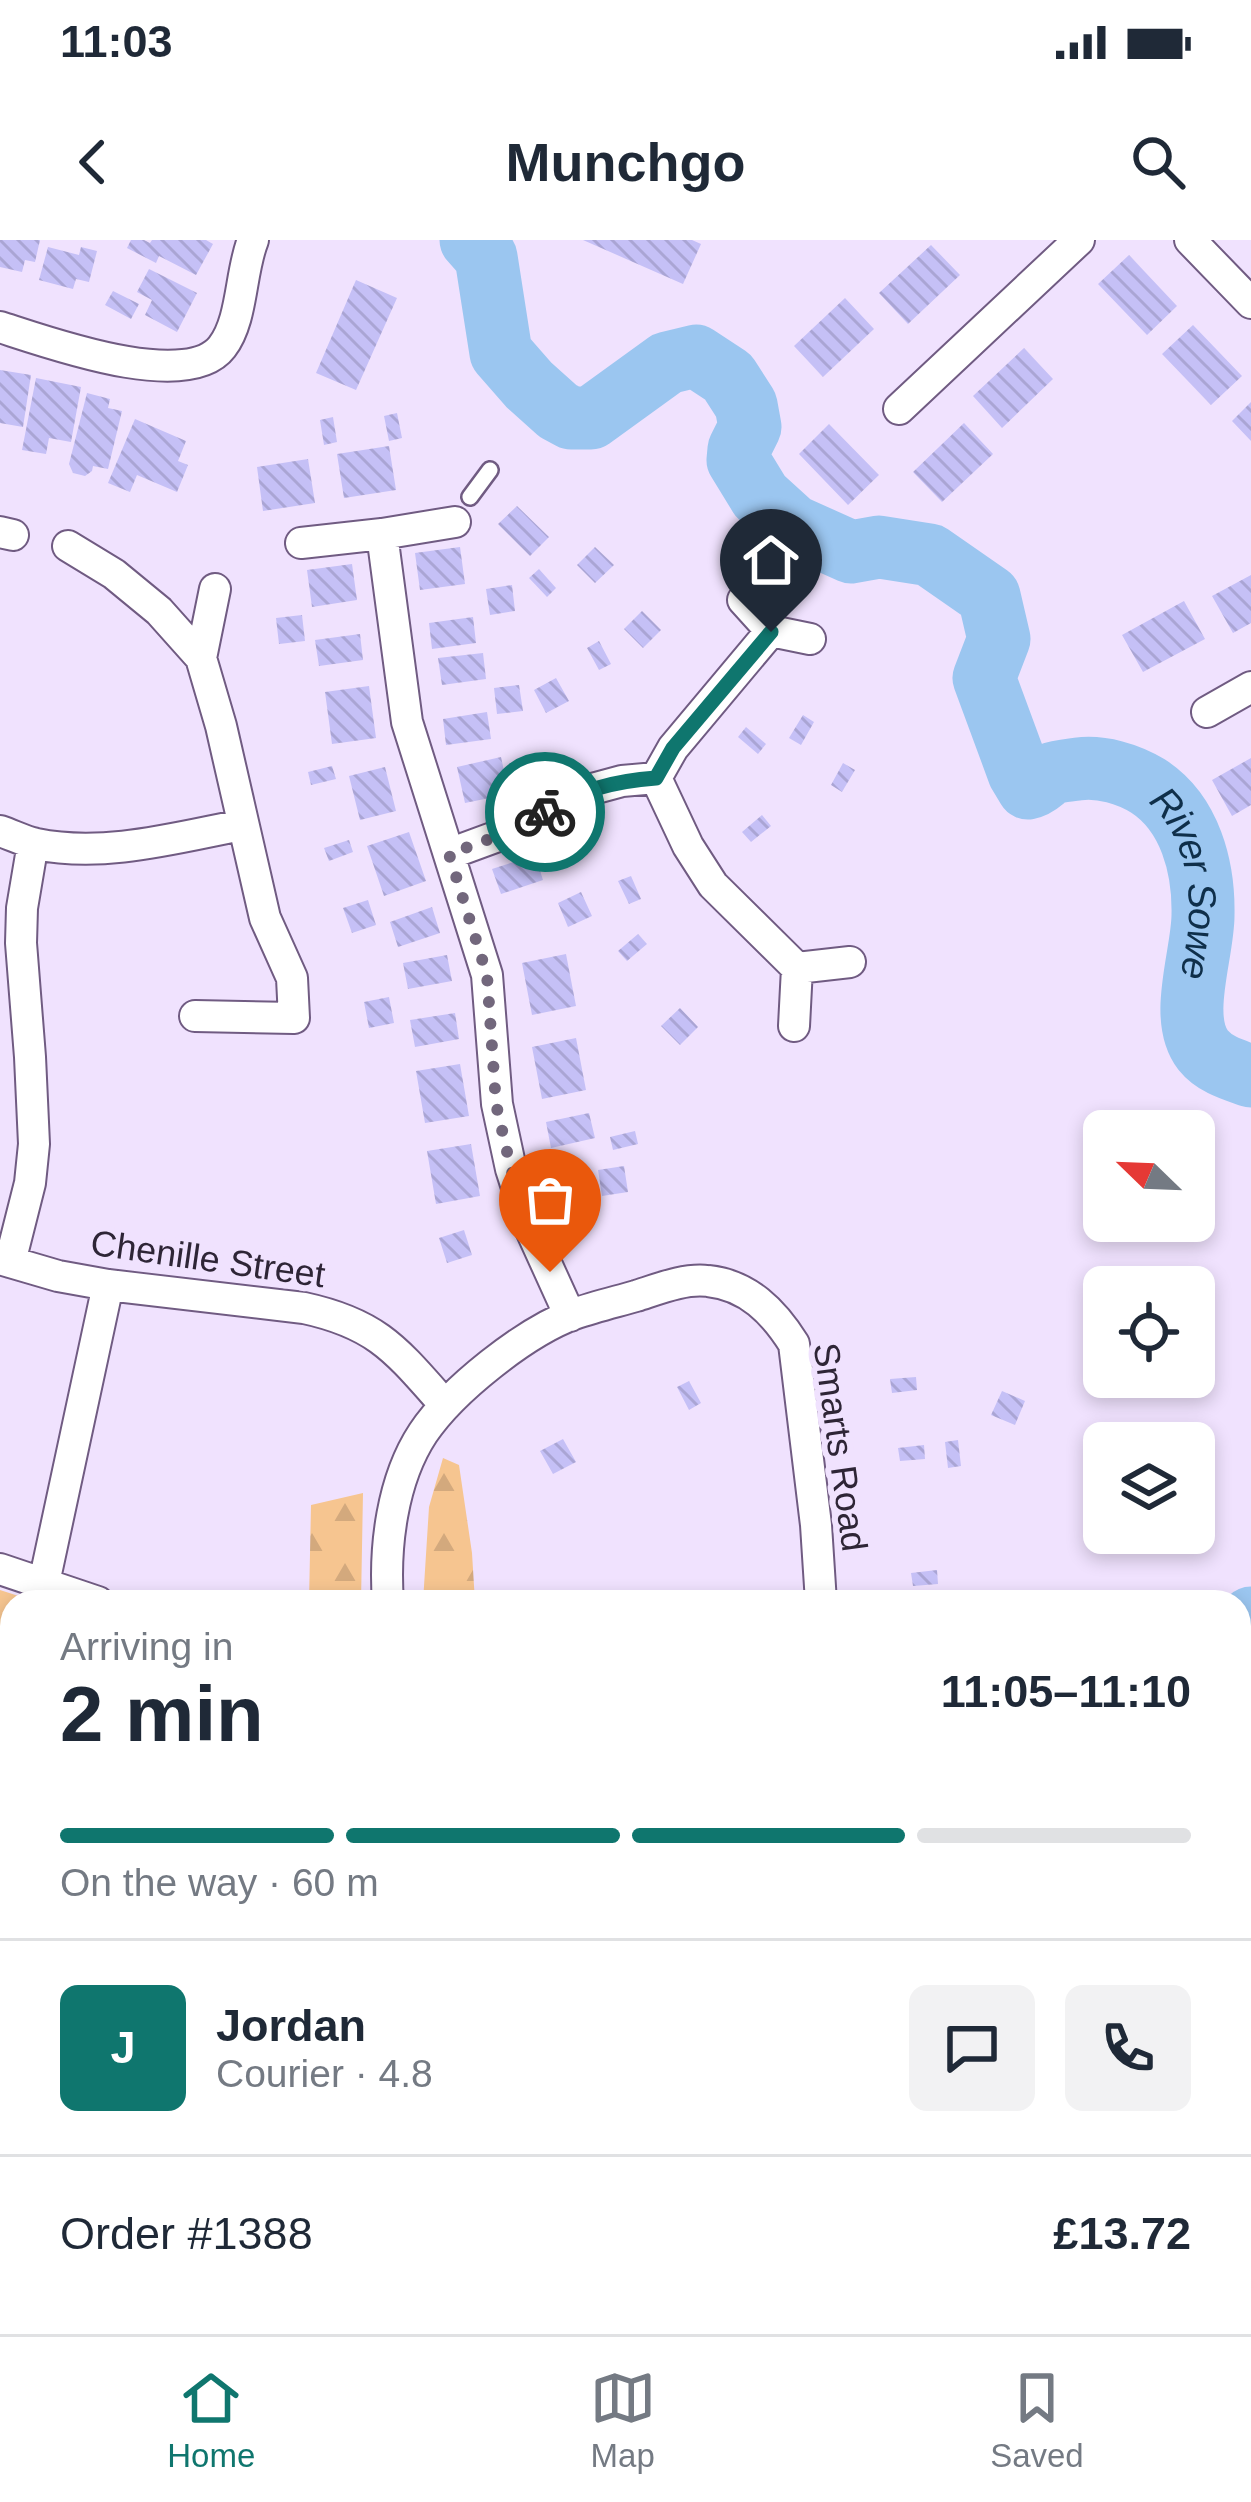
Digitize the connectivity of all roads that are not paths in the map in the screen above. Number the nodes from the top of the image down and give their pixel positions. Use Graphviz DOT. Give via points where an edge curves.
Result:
graph roads {
  1 [pos="253,240"];
  2 [pos="1078,240"];
  3 [pos="1190,240"];
  4 [pos="1251,303"];
  5 [pos="0,327"];
  6 [pos="899,409"];
  7 [pos="490,470"];
  8 [pos="463,510"];
  9 [pos="382,534"];
  10 [pos="301,543"];
  11 [pos="68,546"];
  12 [pos="215,589"];
  13 [pos="743,600"];
  14 [pos="771,632"];
  15 [pos="810,639"];
  16 [pos="201,658"];
  17 [pos="1251,687"];
  18 [pos="1207,712"];
  19 [pos="656,778"];
  20 [pos="242,825"];
  21 [pos="0,831"];
  22 [pos="33,843"];
  23 [pos="449,854"];
  24 [pos="850,962"];
  25 [pos="796,968"];
  26 [pos="195,1016"];
  27 [pos="794,1026"];
  28 [pos="5,1261"];
  29 [pos="108,1285"];
  30 [pos="570,1316"];
  31 [pos="446,1405"];
  32 [pos="0,1569"];
  33 [pos="44,1583"];
  34 [pos="64,1590"];
  35 [pos="387,1590"];
  36 [pos="820,1590"];
  1 -- 5 [label="street" via="232,330 197,364 119,360"];
  2 -- 6 [label="street"];
  3 -- 4 [label="street"];
  7 -- 8 [label="lane"];
  8 -- 9 [label="street"];
  9 -- 10 [label="street"];
  9 -- 23 [label="street" via="407,722"];
  11 -- 16 [label="street" via="159,611"];
  12 -- 16 [label="street"];
  13 -- 14 [label="street"];
  14 -- 15 [label="street"];
  14 -- 19 [label="street"];
  16 -- 20 [label="street"];
  17 -- 18 [label="street"];
  19 -- 23 [label="street" via="585,790 517,829"];
  19 -- 25 [label="street" via="713,885"];
  20 -- 22 [label="street" via="91,850"];
  20 -- 26 [label="street" via="265,918 292,978 294,1018"];
  21 -- 22 [label="street"];
  22 -- 28 [label="street" via="21,943 34,1144"];
  23 -- 30 [label="street" via="487,975 496,1104 511,1169"];
  24 -- 25 [label="street"];
  25 -- 27 [label="street"];
  28 -- 29 [label="street, Chenille Street"];
  29 -- 31 [label="street, Chenille Street" via="334,1315 388,1344"];
  29 -- 33 [label="street"];
  30 -- 31 [label="street, Smarts Road" via="506,1352"];
  30 -- 36 [label="street, Smarts Road" via="705,1280 759,1301 779,1319 794,1344 801,1390"];
  31 -- 35 [label="street, Smarts Road" via="403,1471"];
  32 -- 33 [label="street"];
  33 -- 34 [label="street"];
}
